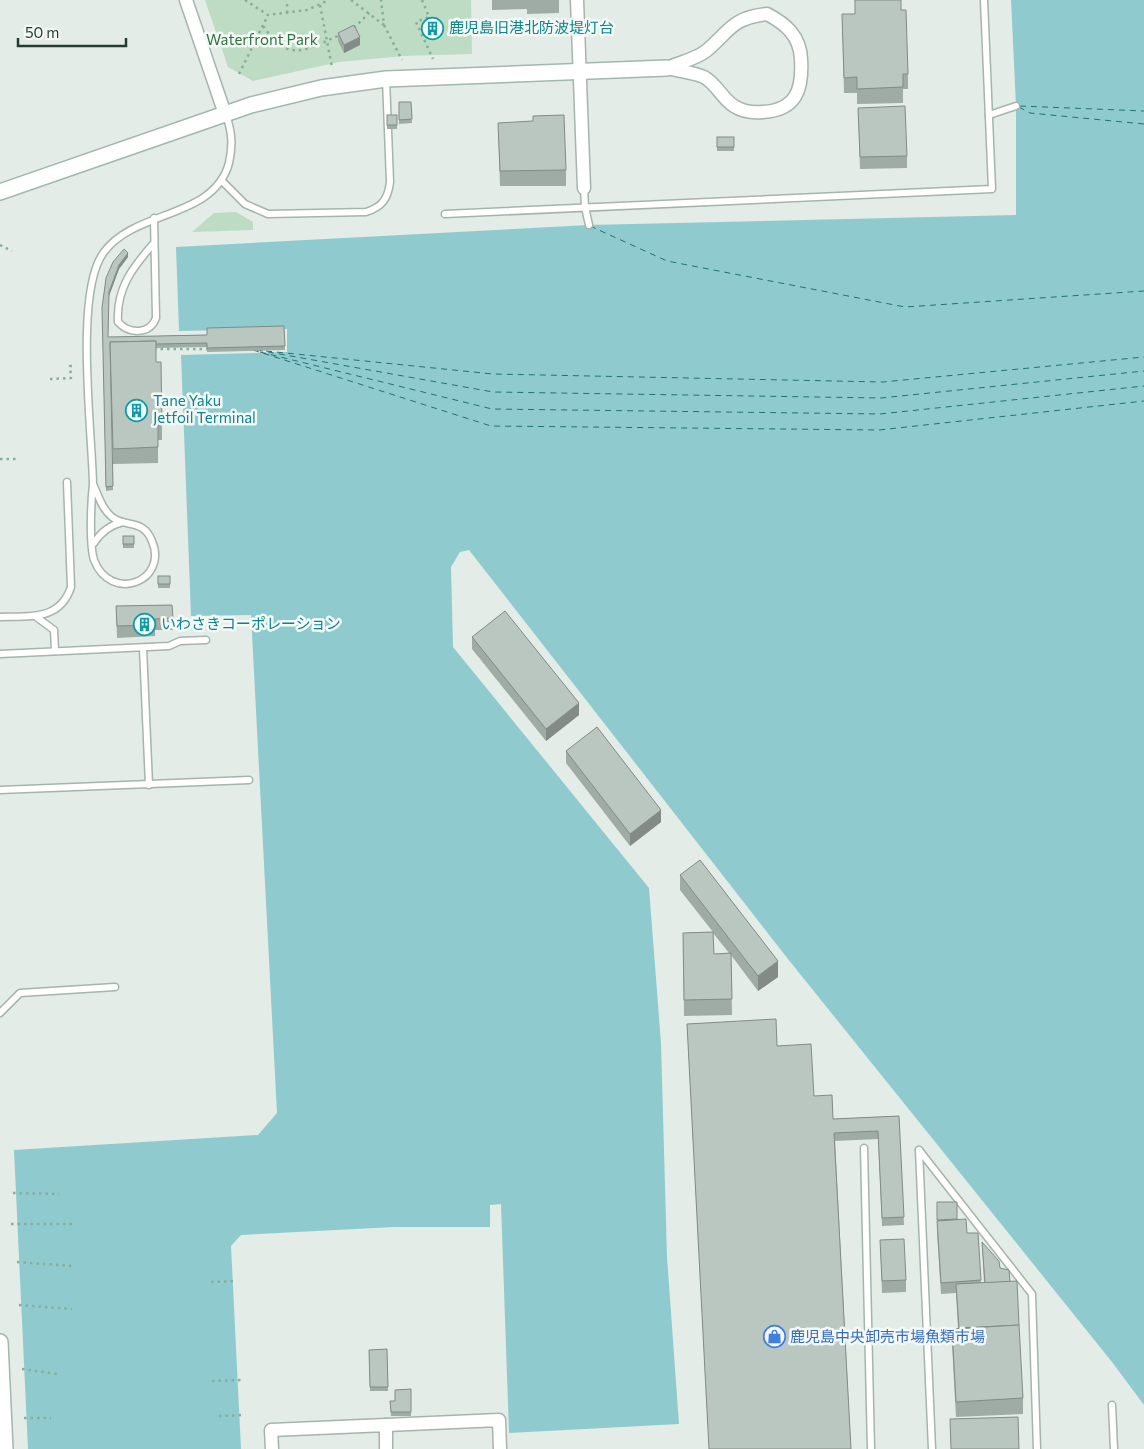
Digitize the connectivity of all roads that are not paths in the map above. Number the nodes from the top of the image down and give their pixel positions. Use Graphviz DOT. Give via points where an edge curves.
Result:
graph roads {
  1 [pos="186,0"];
  2 [pos="578,0"];
  3 [pos="984,0"];
  4 [pos="666,68"];
  5 [pos="580,70"];
  6 [pos="386,79"];
  7 [pos="1016,106"];
  8 [pos="225,114"];
  9 [pos="989,115"];
  10 [pos="222,181"];
  11 [pos="584,188"];
  12 [pos="0,192"];
  13 [pos="584,207"];
  14 [pos="445,214"];
  15 [pos="154,218"];
  16 [pos="590,226"];
  17 [pos="154,243"];
  18 [pos="67,482"];
  19 [pos="93,484"];
  20 [pos="125,522"];
  21 [pos="93,544"];
  22 [pos="35,616"];
  23 [pos="0,617"];
  24 [pos="206,640"];
  25 [pos="143,648"];
  26 [pos="55,652"];
  27 [pos="0,654"];
  28 [pos="249,780"];
  29 [pos="148,785"];
  30 [pos="0,790"];
  31 [pos="115,987"];
  32 [pos="0,1013"];
  33 [pos="864,1148"];
  34 [pos="0,1342"];
  35 [pos="1112,1406"];
  36 [pos="2,1416"];
  37 [pos="386,1425"];
  38 [pos="6,1449"];
  39 [pos="272,1449"];
  40 [pos="386,1449"];
  41 [pos="500,1449"];
  42 [pos="871,1449"];
  43 [pos="932,1449"];
  44 [pos="1036,1449"];
  45 [pos="1114,1449"];
  1 -- 8 [label="street"];
  2 -- 5 [label="street"];
  3 -- 9 [label="lane"];
  4 -- 4 [label="street" via="704,52 737,21 767,14 790,29 798,41 802,78 798,93 787,107 756,113 742,111 732,105 704,78"];
  4 -- 5 [label="street"];
  5 -- 6 [label="street"];
  5 -- 11 [label="street"];
  6 -- 8 [label="street" via="321,88"];
  6 -- 10 [label="lane" via="390,182 388,194 376,208 366,212 268,214 245,204"];
  7 -- 9 [label="lane"];
  8 -- 10 [label="lane" via="233,134 231,154"];
  8 -- 12 [label="street"];
  9 -- 13 [label="lane" via="992,189"];
  10 -- 15 [label="lane" via="212,192 188,206"];
  11 -- 13 [label="lane"];
  13 -- 14 [label="lane"];
  13 -- 16 [label="lane"];
  15 -- 17 [label="lane"];
  15 -- 19 [label="lane" via="124,232 104,252 93,275 87,319"];
  17 -- 17 [label="lane" via="156,318 152,327 146,330 130,330 118,322 121,290 133,267"];
  18 -- 22 [label="lane" via="71,587 68,596 55,610"];
  19 -- 20 [label="lane" via="112,518"];
  19 -- 21 [label="lane"];
  20 -- 21 [label="lane" via="114,524"];
  20 -- 21 [label="lane" via="137,524 145,530 155,552 153,566 139,581 127,585 116,584 106,578 94,558"];
  22 -- 23 [label="lane"];
  22 -- 26 [label="lane" via="54,630"];
  24 -- 25 [label="lane"];
  25 -- 26 [label="lane"];
  25 -- 29 [label="lane"];
  26 -- 27 [label="lane"];
  28 -- 29 [label="lane"];
  29 -- 30 [label="lane"];
  31 -- 32 [label="lane" via="20,993"];
  33 -- 42 [label="lane"];
  34 -- 36 [label="street"];
  35 -- 45 [label="lane"];
  36 -- 38 [label="street"];
  37 -- 39 [label="street" via="271,1430"];
  37 -- 40 [label="street"];
  37 -- 41 [label="street" via="499,1420"];
  43 -- 44 [label="lane" via="919,1150 1032,1294"];
}
